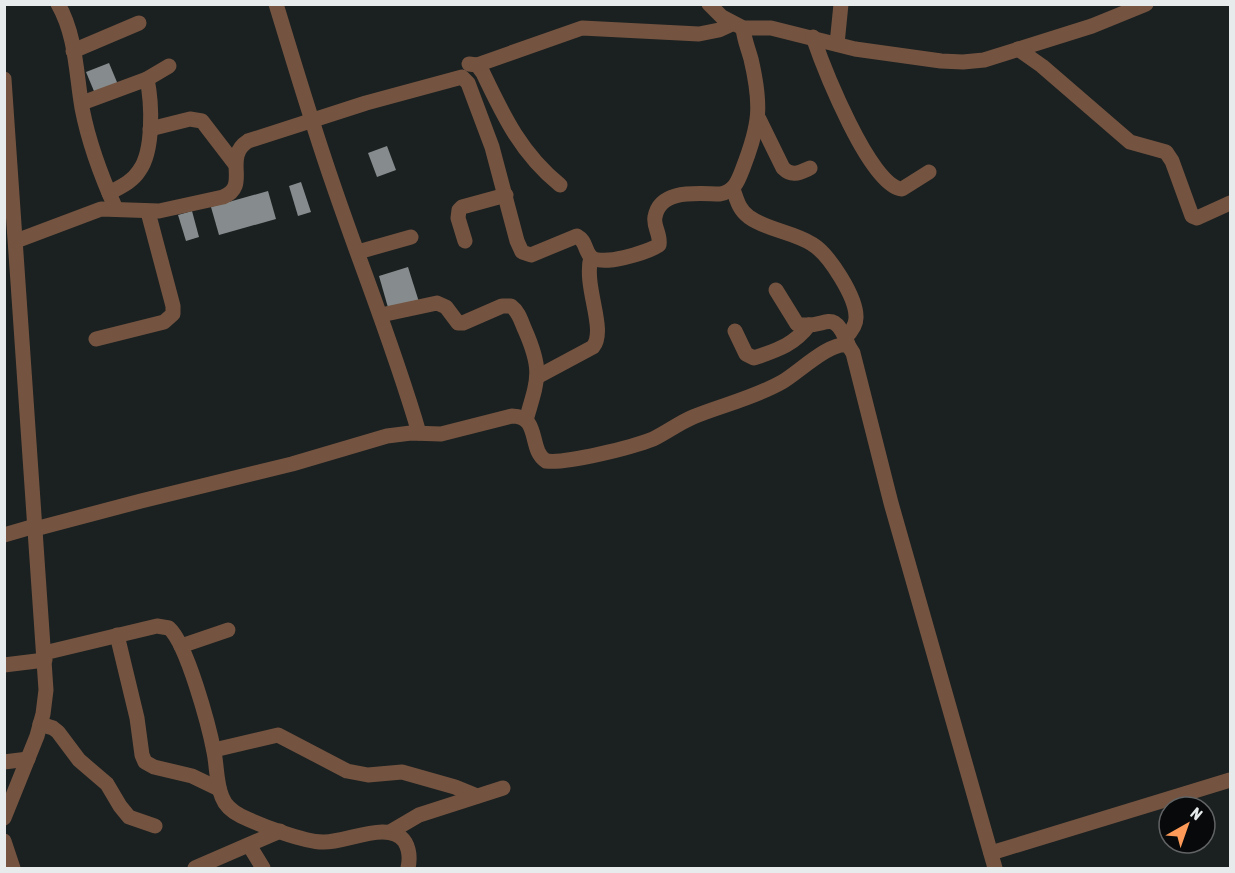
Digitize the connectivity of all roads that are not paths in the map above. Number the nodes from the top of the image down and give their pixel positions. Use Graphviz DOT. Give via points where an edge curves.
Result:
graph roads {
  1 [pos="58,4"];
  2 [pos="276,4"];
  3 [pos="709,4"];
  4 [pos="841,4"];
  5 [pos="1146,4"];
  6 [pos="140,23"];
  7 [pos="737,26"];
  8 [pos="813,38"];
  9 [pos="837,44"];
  10 [pos="1018,49"];
  11 [pos="73,51"];
  12 [pos="477,65"];
  13 [pos="169,66"];
  14 [pos="462,77"];
  15 [pos="4,79"];
  16 [pos="147,79"];
  17 [pos="82,103"];
  18 [pos="759,118"];
  19 [pos="312,121"];
  20 [pos="6,123"];
  21 [pos="150,129"];
  22 [pos="7,152"];
  23 [pos="235,164"];
  24 [pos="810,168"];
  25 [pos="929,172"];
  26 [pos="560,185"];
  27 [pos="733,189"];
  28 [pos="109,193"];
  29 [pos="506,195"];
  30 [pos="1230,203"];
  31 [pos="116,209"];
  32 [pos="148,212"];
  33 [pos="411,237"];
  34 [pos="16,241"];
  35 [pos="465,242"];
  36 [pos="358,252"];
  37 [pos="591,257"];
  38 [pos="776,290"];
  39 [pos="12,302"];
  40 [pos="381,315"];
  41 [pos="809,325"];
  42 [pos="735,331"];
  43 [pos="96,339"];
  44 [pos="847,342"];
  45 [pos="537,377"];
  46 [pos="526,420"];
  47 [pos="420,433"];
  48 [pos="35,528"];
  49 [pos="4,535"];
  50 [pos="228,630"];
  51 [pos="117,635"];
  52 [pos="181,646"];
  53 [pos="44,657"];
  54 [pos="4,665"];
  55 [pos="40,724"];
  56 [pos="214,750"];
  57 [pos="28,759"];
  58 [pos="4,762"];
  59 [pos="1230,780"];
  60 [pos="503,788"];
  61 [pos="219,789"];
  62 [pos="477,796"];
  63 [pos="4,818"];
  64 [pos="155,826"];
  65 [pos="280,831"];
  66 [pos="390,832"];
  67 [pos="4,842"];
  68 [pos="249,845"];
  69 [pos="991,853"];
  70 [pos="13,868"];
  71 [pos="195,868"];
  72 [pos="263,868"];
  73 [pos="408,868"];
  74 [pos="995,868"];
  1 -- 11 [label="street" via="70,29"];
  2 -- 19 [label="street"];
  3 -- 7 [label="street"];
  4 -- 9 [label="street"];
  5 -- 10 [label="street"];
  6 -- 11 [label="street"];
  7 -- 8 [label="street" via="771,28"];
  7 -- 12 [label="street" via="699,34 582,28"];
  7 -- 18 [label="street" via="755,78"];
  8 -- 9 [label="street"];
  8 -- 25 [label="street" via="828,80 857,139 890,184 902,189"];
  9 -- 10 [label="street" via="963,62"];
  10 -- 30 [label="street" via="1130,142 1166,152 1192,216 1197,218"];
  11 -- 17 [label="street"];
  12 -- 14 [label="street" via="469,64"];
  12 -- 26 [label="street" via="524,150"];
  13 -- 16 [label="street"];
  14 -- 19 [label="street"];
  14 -- 29 [label="street" via="468,83 492,147"];
  15 -- 20 [label="street"];
  16 -- 17 [label="street"];
  16 -- 21 [label="street"];
  17 -- 28 [label="street" via="91,149"];
  18 -- 24 [label="street" via="787,172 796,174"];
  18 -- 27 [label="street" via="755,138"];
  19 -- 23 [label="street" via="248,141 238,149"];
  19 -- 36 [label="street"];
  20 -- 22 [label="street"];
  21 -- 23 [label="street" via="196,119 208,127"];
  21 -- 28 [label="street" via="146,157 139,172"];
  22 -- 34 [label="street"];
  23 -- 32 [label="street" via="236,187 230,194"];
  27 -- 37 [label="street" via="720,194 675,195 655,215 660,236 656,247 612,261"];
  27 -- 44 [label="street" via="748,216 810,243 824,254 846,286 855,311"];
  28 -- 31 [label="street"];
  29 -- 35 [label="street" via="459,210"];
  29 -- 37 [label="street" via="522,252 531,255 577,236 584,240"];
  31 -- 32 [label="street"];
  31 -- 34 [label="street" via="91,212"];
  32 -- 43 [label="street" via="173,314 164,322"];
  33 -- 36 [label="street"];
  34 -- 39 [label="street"];
  36 -- 40 [label="street"];
  37 -- 45 [label="street" via="589,284 599,329 597,342"];
  38 -- 41 [label="street" via="792,319 797,324"];
  39 -- 48 [label="street"];
  40 -- 45 [label="street" via="437,303 446,307 458,323 464,323 502,306 511,306 532,345 538,363"];
  40 -- 47 [label="street"];
  41 -- 42 [label="street" via="790,344 754,358 746,354"];
  41 -- 44 [label="street" via="835,322"];
  44 -- 46 [label="street" via="781,383 692,418 651,440 603,453 546,461 539,455"];
  44 -- 69 [label="street"];
  45 -- 46 [label="street"];
  46 -- 47 [label="street" via="512,416 441,434"];
  47 -- 48 [label="street" via="387,436 292,464"];
  48 -- 49 [label="street"];
  48 -- 53 [label="street"];
  50 -- 52 [label="street"];
  51 -- 52 [label="street" via="164,626 174,632"];
  51 -- 53 [label="street"];
  51 -- 61 [label="street" via="145,762"];
  52 -- 56 [label="street"];
  53 -- 54 [label="street"];
  53 -- 55 [label="street" via="46,690"];
  55 -- 57 [label="street"];
  55 -- 64 [label="street" via="58,732 79,760 107,784 129,818"];
  56 -- 61 [label="street"];
  56 -- 62 [label="street" via="278,735 347,771 368,775 402,772"];
  57 -- 58 [label="street"];
  57 -- 63 [label="street"];
  59 -- 69 [label="street"];
  60 -- 62 [label="street"];
  61 -- 65 [label="street" via="233,811"];
  62 -- 66 [label="street" via="419,815"];
  65 -- 66 [label="street" via="325,842"];
  65 -- 68 [label="street"];
  66 -- 73 [label="street" via="404,840"];
  67 -- 70 [label="street"];
  68 -- 71 [label="street"];
  68 -- 72 [label="street"];
  69 -- 74 [label="street"];
}
